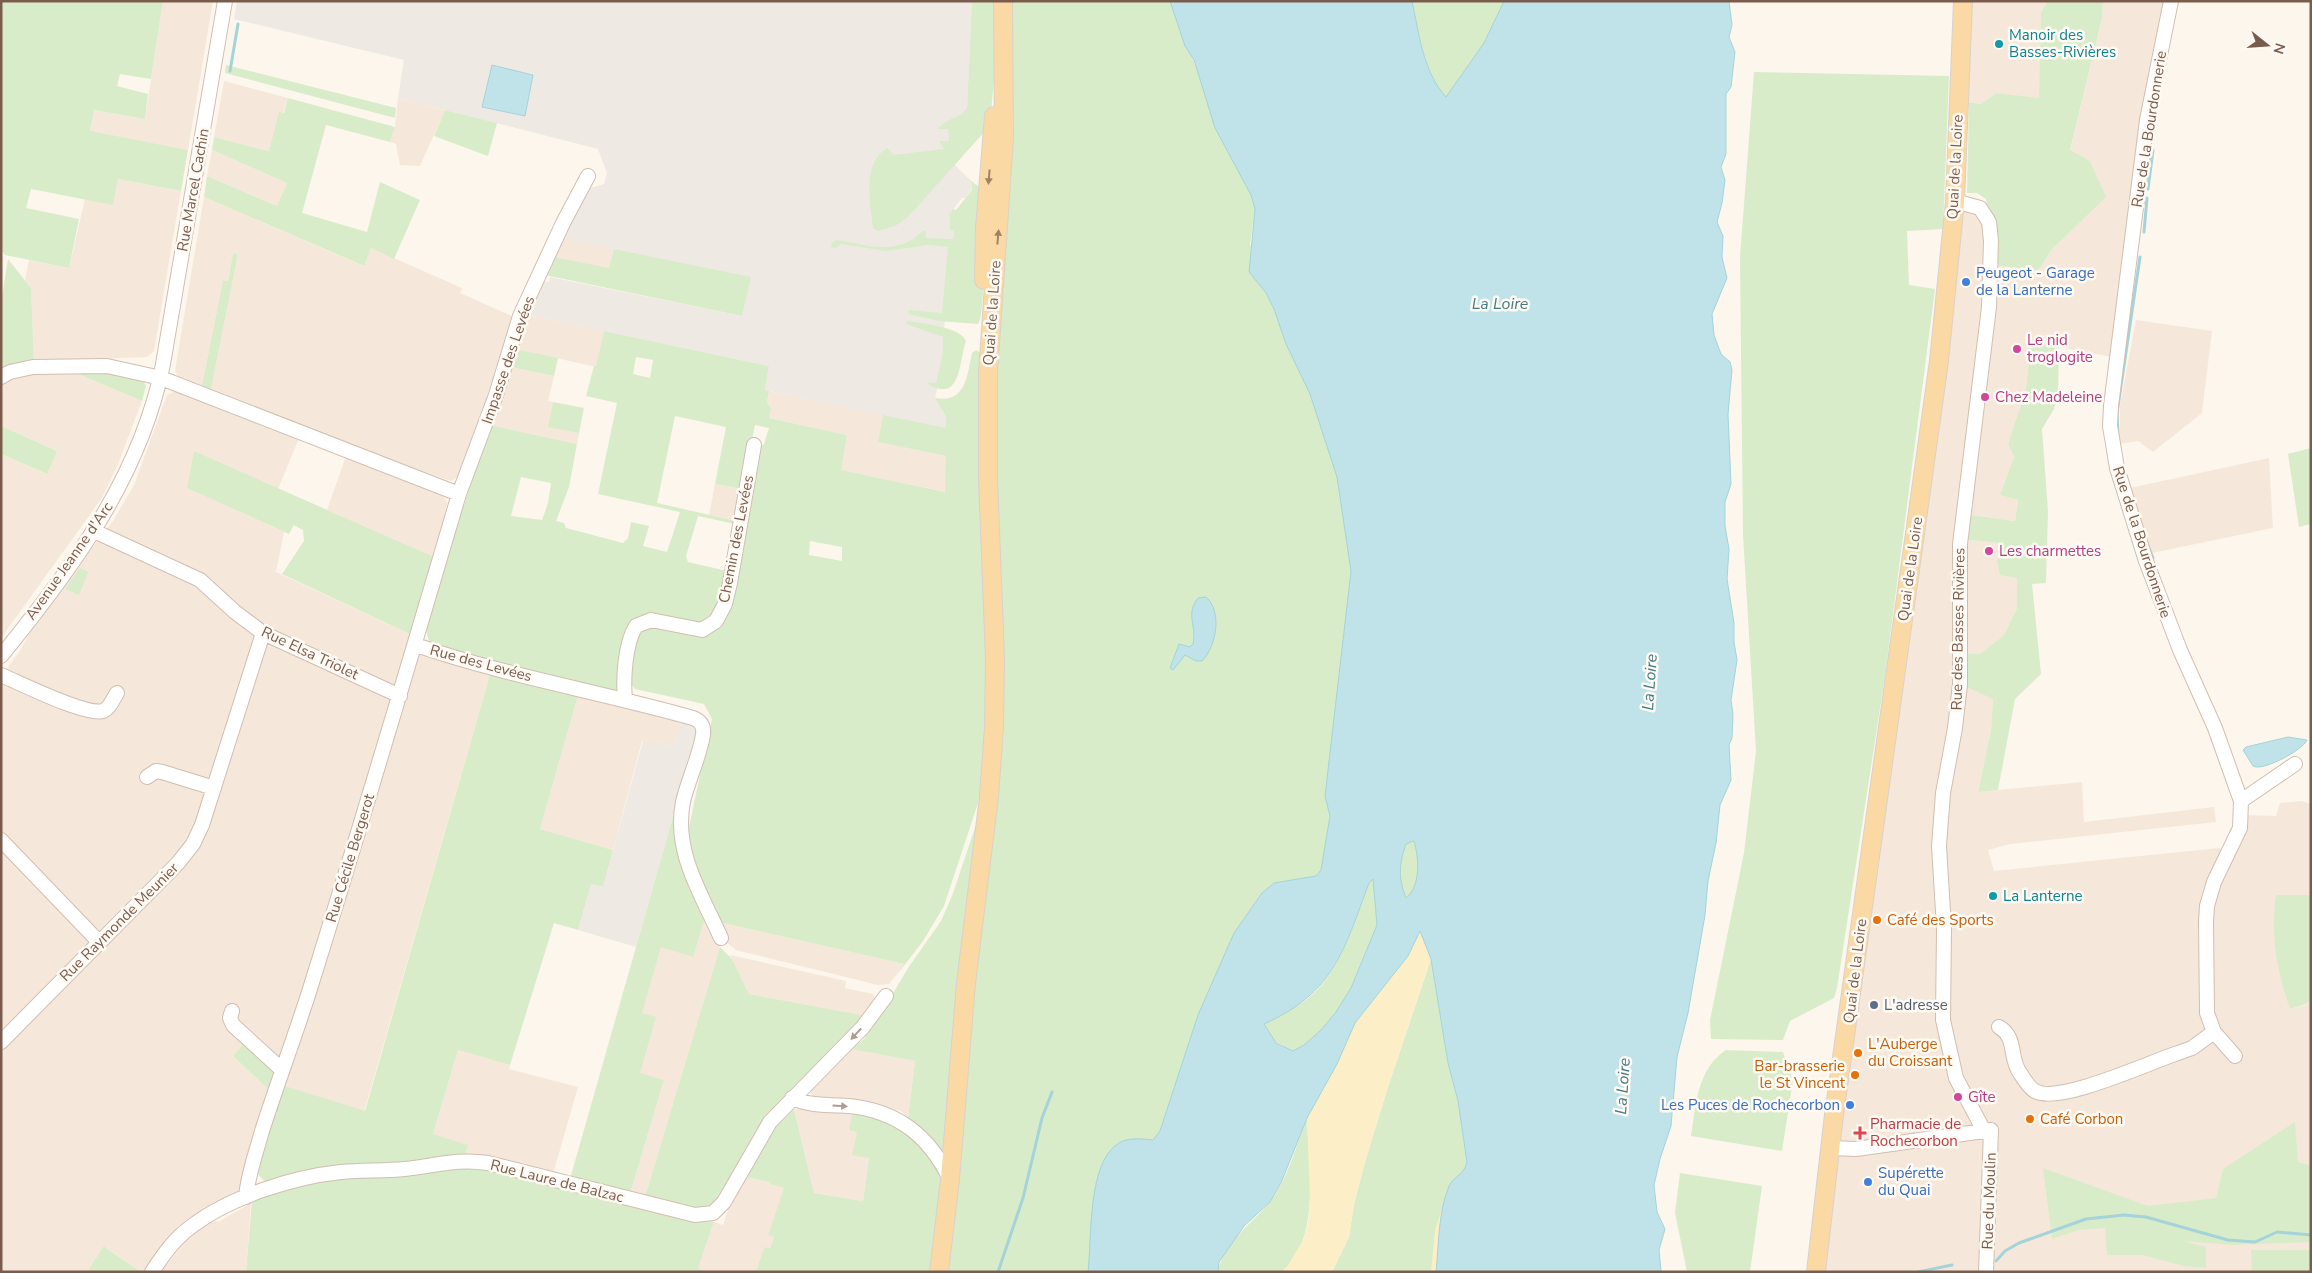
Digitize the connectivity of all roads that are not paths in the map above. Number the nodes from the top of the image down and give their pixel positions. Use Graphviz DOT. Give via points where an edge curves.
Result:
graph roads {
  1 [pos="225,1"];
  2 [pos="1003,1"];
  3 [pos="1963,1"];
  4 [pos="2171,1"];
  5 [pos="588,176"];
  6 [pos="1955,201"];
  7 [pos="1,377"];
  8 [pos="161,378"];
  9 [pos="754,445"];
  10 [pos="459,494"];
  11 [pos="94,532"];
  12 [pos="263,633"];
  13 [pos="416,646"];
  14 [pos="1,656"];
  15 [pos="1,675"];
  16 [pos="117,693"];
  17 [pos="400,696"];
  18 [pos="626,699"];
  19 [pos="2295,764"];
  20 [pos="147,777"];
  21 [pos="214,788"];
  22 [pos="2241,801"];
  23 [pos="1,840"];
  24 [pos="721,938"];
  25 [pos="99,942"];
  26 [pos="886,996"];
  27 [pos="232,1010"];
  28 [pos="1998,1027"];
  29 [pos="2214,1032"];
  30 [pos="1,1042"];
  31 [pos="2235,1056"];
  32 [pos="281,1070"];
  33 [pos="792,1098"];
  34 [pos="1987,1130"];
  35 [pos="1831,1142"];
  36 [pos="950,1179"];
  37 [pos="246,1197"];
  38 [pos="152,1272"];
  39 [pos="939,1272"];
  40 [pos="1816,1272"];
  41 [pos="1986,1272"];
  1 -- 8 [label="street, Rue Marcel Cachin"];
  2 -- 36 [label="main road, Quai de la Loire" via="1004,138 988,373 994,728 966,983"];
  3 -- 6 [label="main road, Quai de la Loire"];
  4 -- 22 [label="street, Rue de la Bourdonnerie" via="2147,120 2110,426 2119,479 2154,586 2215,728"];
  5 -- 10 [label="street, Impasse des Levées" via="520,316 496,395"];
  6 -- 34 [label="street, Rue des Basses Rivières" via="1980,208 1989,222 1992,265 1985,358 1960,544 1960,684 1940,824 1943,1020 1956,1078"];
  6 -- 35 [label="main road, Quai de la Loire" via="1938,372"];
  7 -- 8 [label="street" via="33,367 107,366"];
  8 -- 10 [label="street"];
  8 -- 11 [label="street, Avenue Jeanne d'Arc" via="132,460"];
  9 -- 18 [label="street, Chemin des Levées" via="732,574 721,613 712,626 702,630 651,620 636,626 625,668"];
  10 -- 13 [label="street, Rue des Levées"];
  11 -- 12 [label="street, Rue Elsa Triolet" via="200,580"];
  11 -- 14 [label="street, Avenue Jeanne d'Arc"];
  12 -- 17 [label="street, Rue Elsa Triolet"];
  12 -- 21 [label="street, Rue Raymonde Meunier"];
  13 -- 17 [label="street, Rue Cécile Bergerot"];
  13 -- 18 [label="street, Rue des Levées" via="484,666"];
  15 -- 16 [label="street" via="52,698 95,711 104,710"];
  17 -- 32 [label="street, Rue Cécile Bergerot" via="308,994"];
  18 -- 24 [label="street, Rue des Levées" via="692,718 702,725 701,743 683,804 682,837 690,871"];
  19 -- 22 [label="street"];
  20 -- 21 [label="street" via="162,772"];
  21 -- 25 [label="street, Rue Raymonde Meunier" via="202,825 187,852"];
  22 -- 29 [label="street, Rue de la Bourdonnerie" via="2240,828 2214,882 2207,906 2207,1013"];
  23 -- 25 [label="street"];
  25 -- 30 [label="street, Rue Raymonde Meunier"];
  26 -- 33 [label="street, Rue Laure de Balzac, one-way" via="856,1034"];
  27 -- 32 [label="street" via="230,1018 233,1025"];
  28 -- 29 [label="street" via="2010,1038 2015,1066 2032,1090 2048,1095 2078,1089 2192,1048"];
  29 -- 31 [label="street, Rue de la Bourdonnerie"];
  32 -- 37 [label="street, Rue Cécile Bergerot" via="249,1174"];
  33 -- 36 [label="street, one-way" via="867,1109 898,1120 915,1131 939,1159"];
  33 -- 37 [label="street, Rue Laure de Balzac" via="764,1131 724,1202 707,1216 470,1160 318,1175"];
  34 -- 35 [label="street" via="1856,1150"];
  34 -- 41 [label="street, Rue du Moulin"];
  35 -- 40 [label="main road, Quai de la Loire"];
  36 -- 39 [label="main road, Quai de la Loire"];
  37 -- 38 [label="street, Rue Laure de Balzac" via="192,1226 172,1245"];
}
